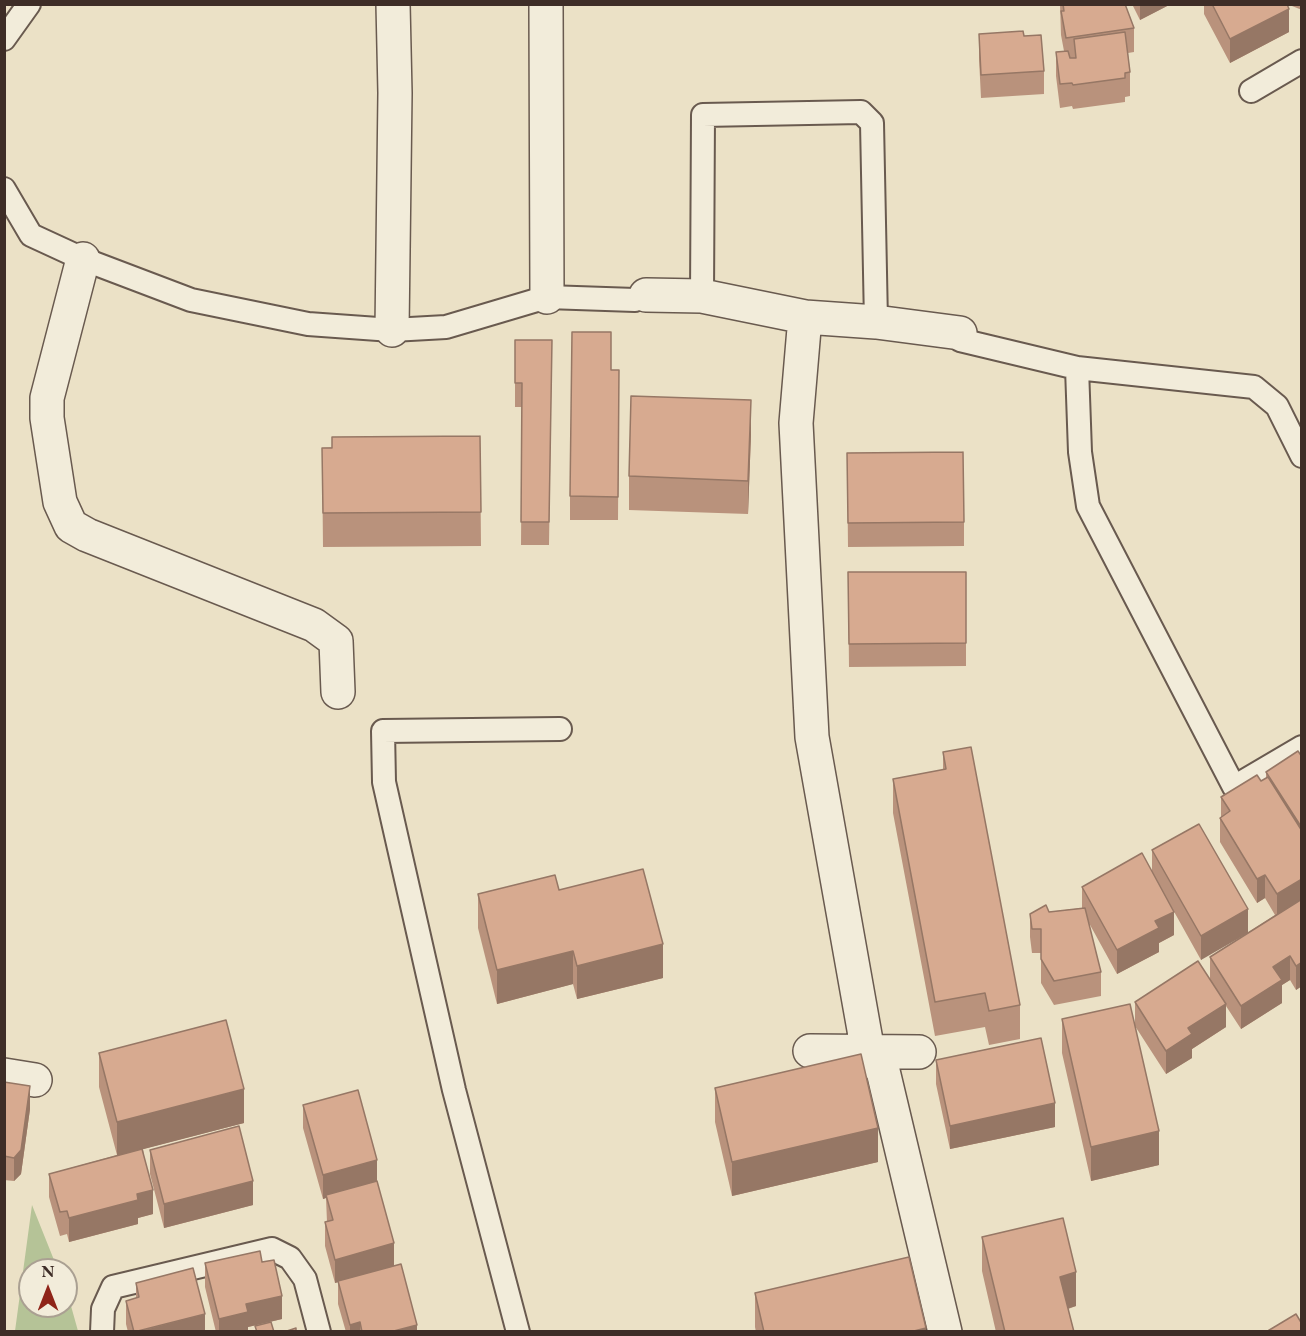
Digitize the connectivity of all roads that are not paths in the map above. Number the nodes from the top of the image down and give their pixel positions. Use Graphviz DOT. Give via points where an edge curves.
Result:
graph roads {
  1 [pos="29,4"];
  2 [pos="393,4"];
  3 [pos="546,4"];
  4 [pos="4,39"];
  5 [pos="1302,61"];
  6 [pos="1251,92"];
  7 [pos="4,189"];
  8 [pos="83,259"];
  9 [pos="646,295"];
  10 [pos="702,296"];
  11 [pos="548,297"];
  12 [pos="805,317"];
  13 [pos="876,322"];
  14 [pos="392,330"];
  15 [pos="960,333"];
  16 [pos="1077,368"];
  17 [pos="1302,456"];
  18 [pos="338,692"];
  19 [pos="560,729"];
  20 [pos="1302,747"];
  21 [pos="810,1051"];
  22 [pos="868,1052"];
  23 [pos="919,1052"];
  24 [pos="102,1332"];
  25 [pos="319,1332"];
  26 [pos="518,1332"];
  27 [pos="945,1332"];
  1 -- 4 [label="lane"];
  2 -- 14 [label="street"];
  3 -- 11 [label="street"];
  5 -- 6 [label="lane"];
  7 -- 8 [label="lane" via="31,235"];
  8 -- 14 [label="lane" via="191,300 308,324"];
  8 -- 18 [label="street" via="47,398 60,502 71,526 314,625 336,641"];
  9 -- 10 [label="street"];
  9 -- 11 [label="lane" via="635,300"];
  10 -- 12 [label="street"];
  10 -- 13 [label="lane" via="703,116 861,112 872,123"];
  11 -- 14 [label="lane" via="446,327"];
  12 -- 13 [label="street"];
  12 -- 22 [label="street" via="796,423 812,737"];
  13 -- 15 [label="street"];
  15 -- 16 [label="lane" via="960,340"];
  16 -- 17 [label="lane" via="1254,387 1277,406"];
  16 -- 20 [label="lane" via="1080,452 1088,506 1234,787"];
  19 -- 26 [label="lane" via="383,731 384,782 453,1090"];
  21 -- 22 [label="street"];
  22 -- 23 [label="street"];
  22 -- 27 [label="street" via="884,1071"];
  24 -- 25 [label="lane" via="104,1309 113,1287 272,1250 290,1258 305,1279"];
}
